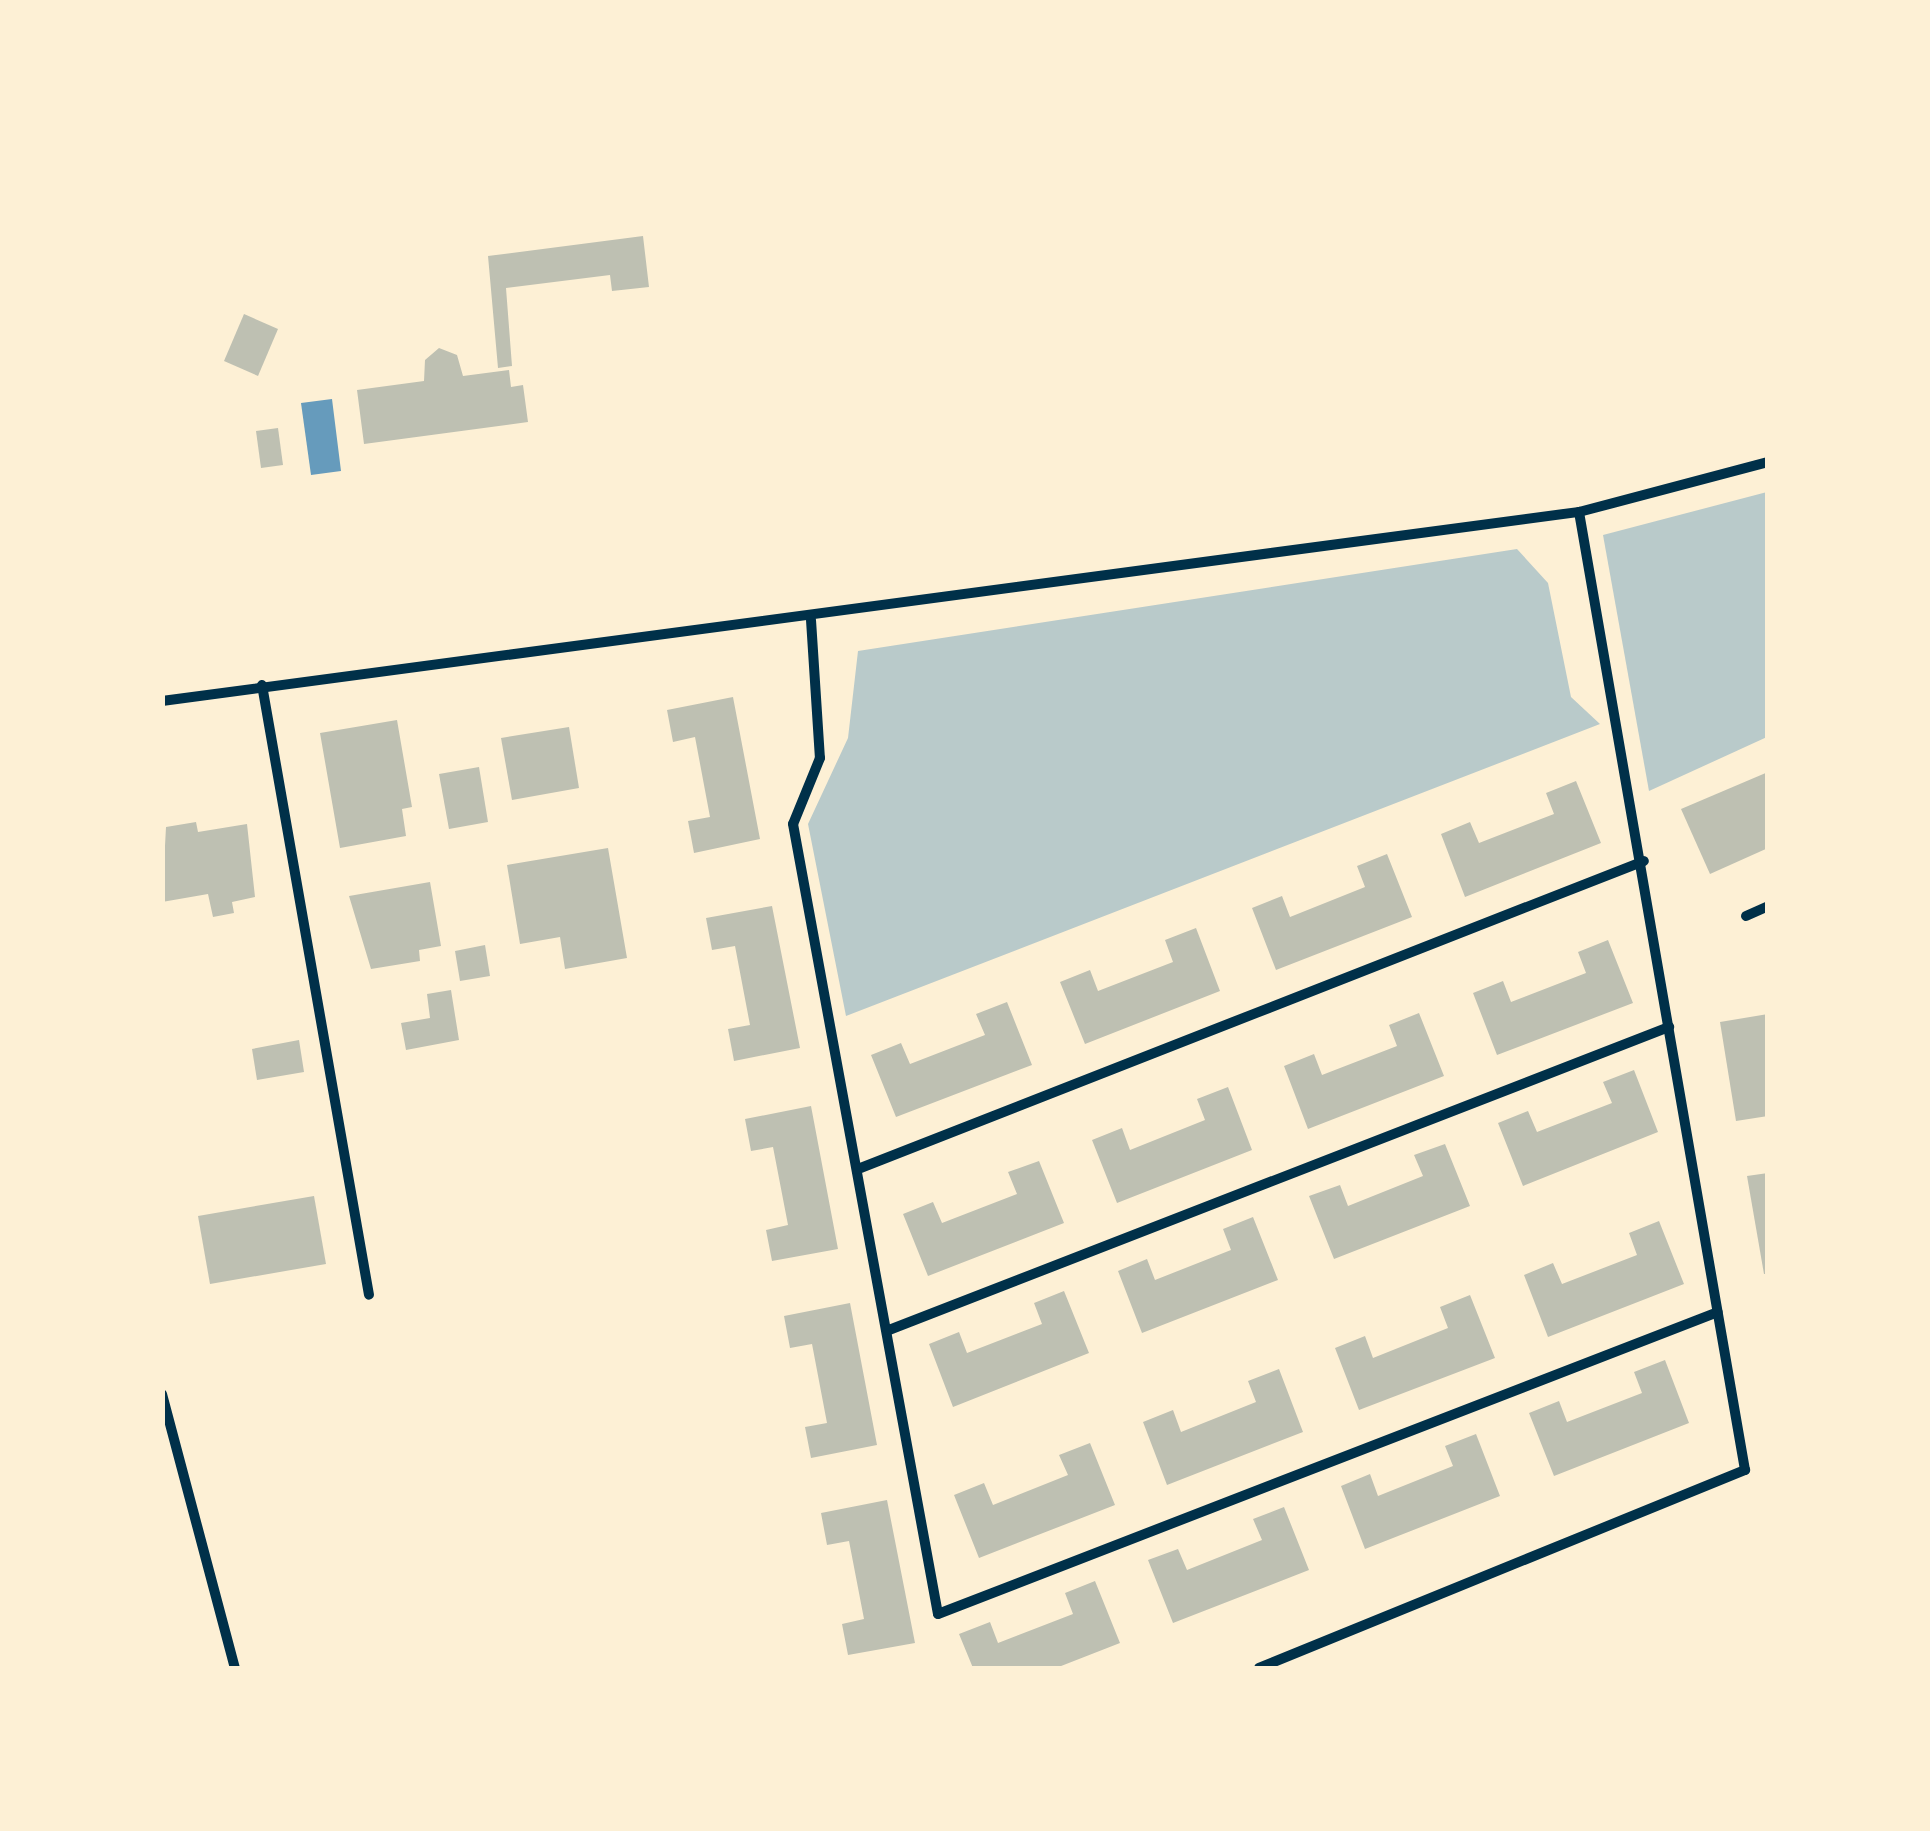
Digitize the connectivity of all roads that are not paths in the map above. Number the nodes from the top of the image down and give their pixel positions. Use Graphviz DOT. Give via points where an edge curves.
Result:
graph roads {
  1 [pos="1768,462"];
  2 [pos="1579,512"];
  3 [pos="811,620"];
  4 [pos="262,685"];
  5 [pos="162,701"];
  6 [pos="1644,861"];
  7 [pos="1768,906"];
  8 [pos="1746,916"];
  9 [pos="1669,1028"];
  10 [pos="858,1170"];
  11 [pos="369,1295"];
  12 [pos="1718,1312"];
  13 [pos="889,1330"];
  14 [pos="162,1394"];
  15 [pos="235,1668"];
  16 [pos="1259,1668"];
  1 -- 2 [label="street"];
  2 -- 3 [label="street"];
  2 -- 6 [label="street"];
  3 -- 4 [label="street"];
  3 -- 10 [label="street" via="820,758 794,824"];
  4 -- 5 [label="street"];
  4 -- 11 [label="street"];
  6 -- 9 [label="street"];
  6 -- 10 [label="street"];
  7 -- 8 [label="street"];
  9 -- 12 [label="street"];
  9 -- 13 [label="street"];
  10 -- 13 [label="street"];
  12 -- 13 [label="street" via="938,1614"];
  12 -- 16 [label="street" via="1745,1470"];
  14 -- 15 [label="street"];
}
